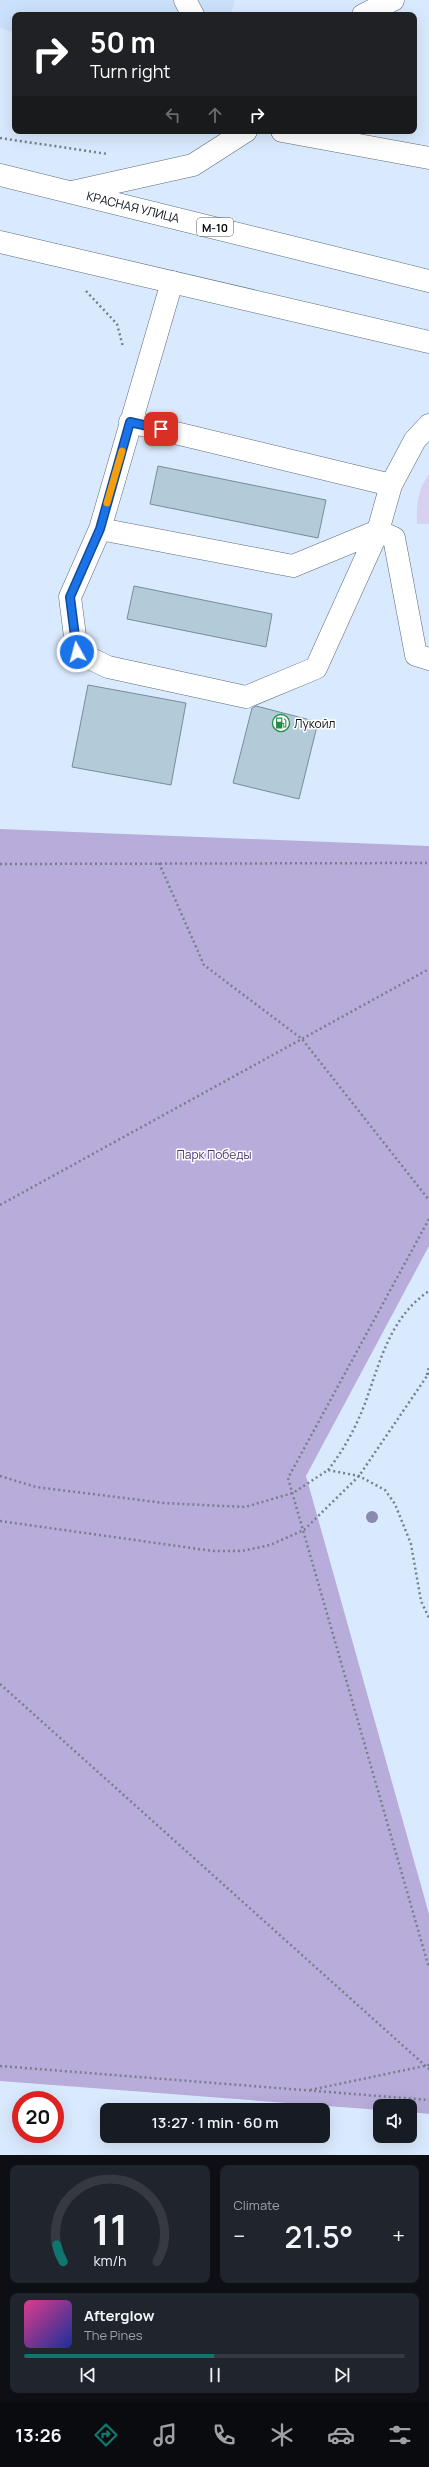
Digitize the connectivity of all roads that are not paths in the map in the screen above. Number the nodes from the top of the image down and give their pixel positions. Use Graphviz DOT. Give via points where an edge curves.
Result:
graph roads {
  1 [pos="185,0"];
  2 [pos="393,0"];
  3 [pos="191,12"];
  4 [pos="369,12"];
  5 [pos="241,134"];
  6 [pos="298,134"];
  7 [pos="429,158"];
  8 [pos="0,175"];
  9 [pos="72,192"];
  10 [pos="0,242"];
  11 [pos="429,281"];
  12 [pos="172,282"];
  13 [pos="429,342"];
  14 [pos="130,422"];
  15 [pos="429,425"];
  16 [pos="391,486"];
  17 [pos="100,529"];
  18 [pos="378,530"];
  19 [pos="429,659"];
  1 -- 3 [label="main road"];
  2 -- 4 [label="main road"];
  5 -- 9 [label="main road" via="193,165"];
  6 -- 7 [label="main road"];
  8 -- 9 [label="main road, КРАСНАЯ УЛИЦА / М-10"];
  9 -- 11 [label="main road, КРАСНАЯ УЛИЦА / М-10"];
  10 -- 12 [label="main road"];
  12 -- 13 [label="main road"];
  12 -- 14 [label="main road"];
  14 -- 16 [label="main road"];
  14 -- 17 [label="main road"];
  15 -- 16 [label="main road" via="415,440"];
  16 -- 18 [label="main road"];
  17 -- 18 [label="main road" via="294,566"];
  17 -- 18 [label="main road" via="70,597 77,652 108,667 246,697 316,668"];
  18 -- 19 [label="main road" via="394,538 416,656"];
}
